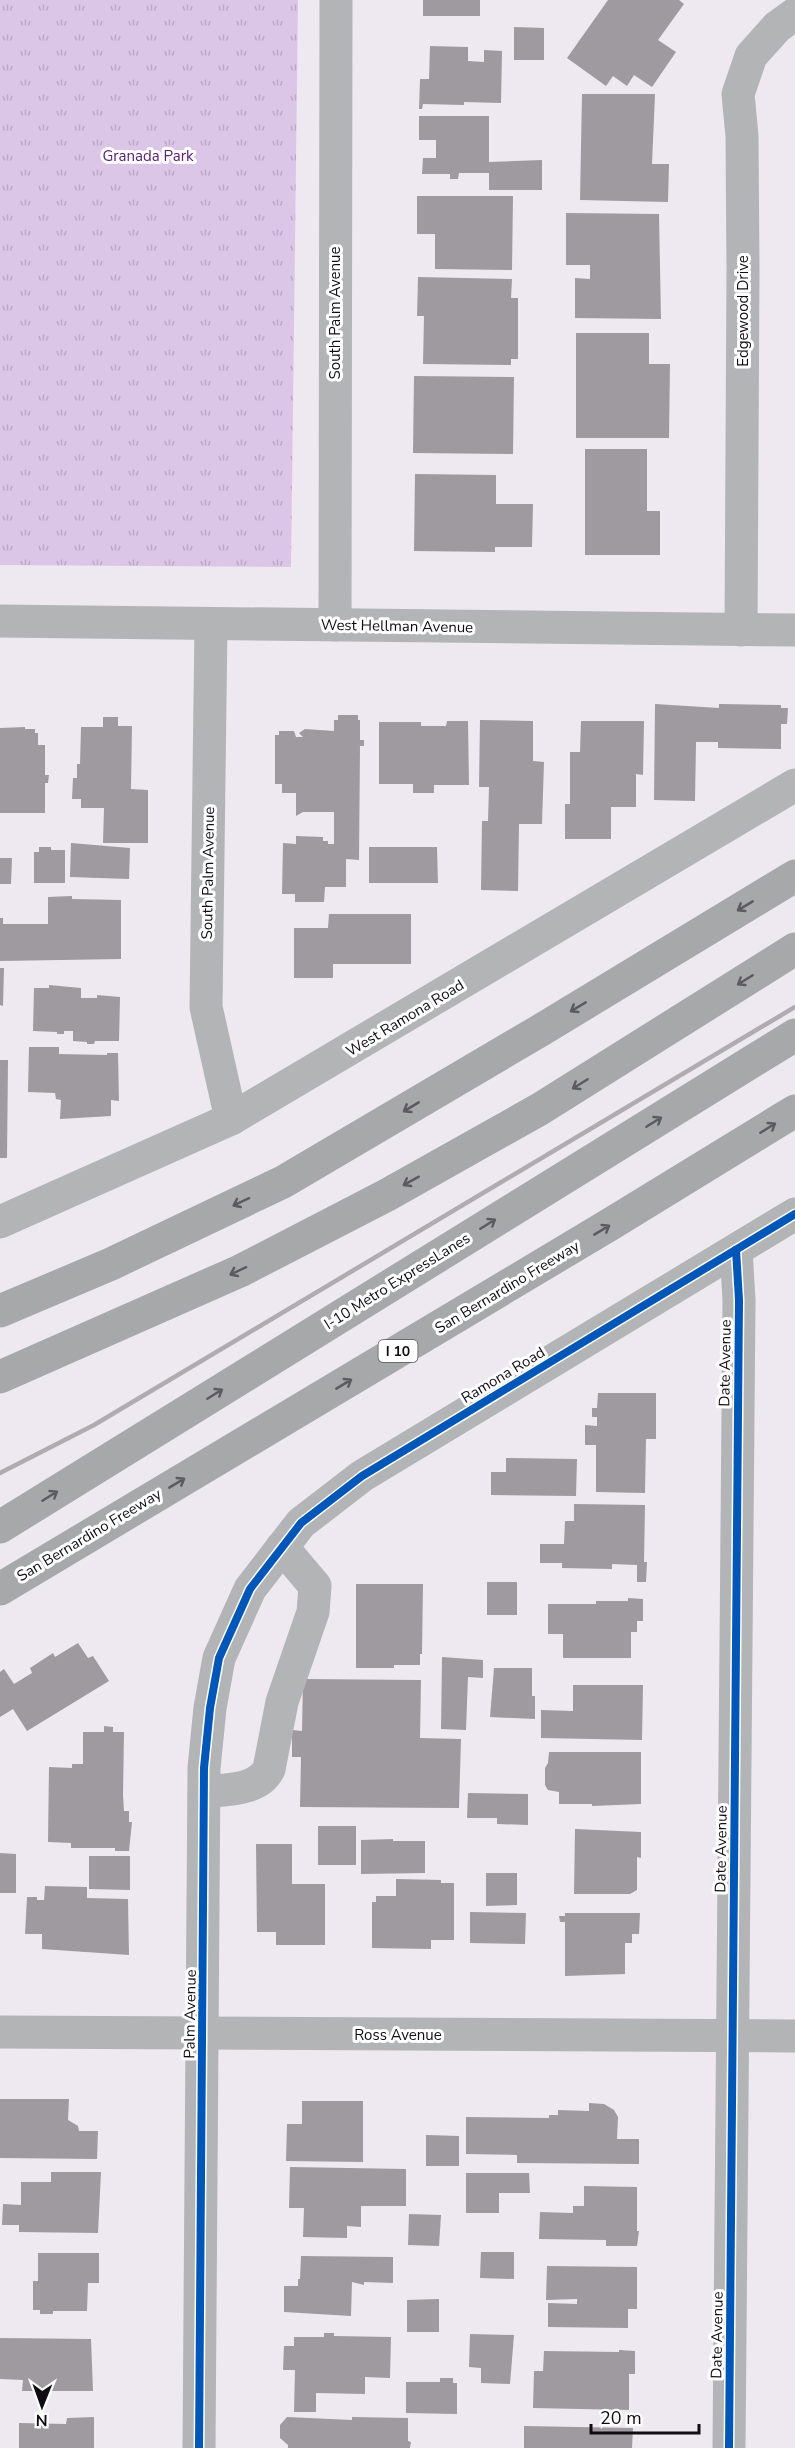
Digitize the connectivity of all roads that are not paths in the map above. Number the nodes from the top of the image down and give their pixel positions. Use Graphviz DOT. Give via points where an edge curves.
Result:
graph roads {
  1 [pos="336,0"];
  2 [pos="795,14"];
  3 [pos="0,621"];
  4 [pos="210,624"];
  5 [pos="334,626"];
  6 [pos="741,630"];
  7 [pos="795,630"];
  8 [pos="795,785"];
  9 [pos="795,876"];
  10 [pos="795,949"];
  11 [pos="795,1035"];
  12 [pos="795,1111"];
  13 [pos="231,1119"];
  14 [pos="795,1214"];
  15 [pos="0,1222"];
  16 [pos="736,1250"];
  17 [pos="0,1311"];
  18 [pos="0,1377"];
  19 [pos="0,1527"];
  20 [pos="282,1546"];
  21 [pos="0,1588"];
  22 [pos="250,1589"];
  23 [pos="204,1792"];
  24 [pos="0,2032"];
  25 [pos="203,2034"];
  26 [pos="795,2036"];
  27 [pos="733,2037"];
  28 [pos="199,2448"];
  29 [pos="729,2448"];
  1 -- 5 [label="street, South Palm Avenue"];
  2 -- 6 [label="street, Edgewood Drive" via="777,27 751,56 738,94 743,270"];
  3 -- 4 [label="street, West Hellman Avenue"];
  4 -- 5 [label="street, West Hellman Avenue"];
  4 -- 13 [label="street, South Palm Avenue" via="206,1007"];
  5 -- 6 [label="street, West Hellman Avenue"];
  6 -- 7 [label="street, West Hellman Avenue"];
  8 -- 13 [label="street, West Ramona Road"];
  9 -- 17 [label="highway, one-way" via="283,1182 111,1264"];
  10 -- 18 [label="highway, one-way" via="540,1109 387,1195 240,1271"];
  19 -- 11 [label="highway, I-10 Metro ExpressLanes, one-way"];
  21 -- 12 [label="highway, San Bernardino Freeway / I 10, one-way"];
  13 -- 15 [label="street, West Ramona Road"];
  14 -- 16 [label="street, Ramona Road"];
  16 -- 20 [label="street, Ramona Road" via="362,1476 301,1523"];
  16 -- 27 [label="street, Date Avenue" via="739,1300"];
  20 -- 22 [label="street, Ramona Road"];
  20 -- 23 [label="street" via="315,1586 316,1598 282,1702 269,1769 255,1784"];
  22 -- 23 [label="street, Palm Avenue" via="219,1658 210,1708"];
  23 -- 25 [label="street, Palm Avenue"];
  24 -- 25 [label="street, Ross Avenue"];
  25 -- 27 [label="street, Ross Avenue"];
  25 -- 28 [label="street, Palm Avenue"];
  26 -- 27 [label="street, Ross Avenue"];
  27 -- 29 [label="street, Date Avenue"];
}
